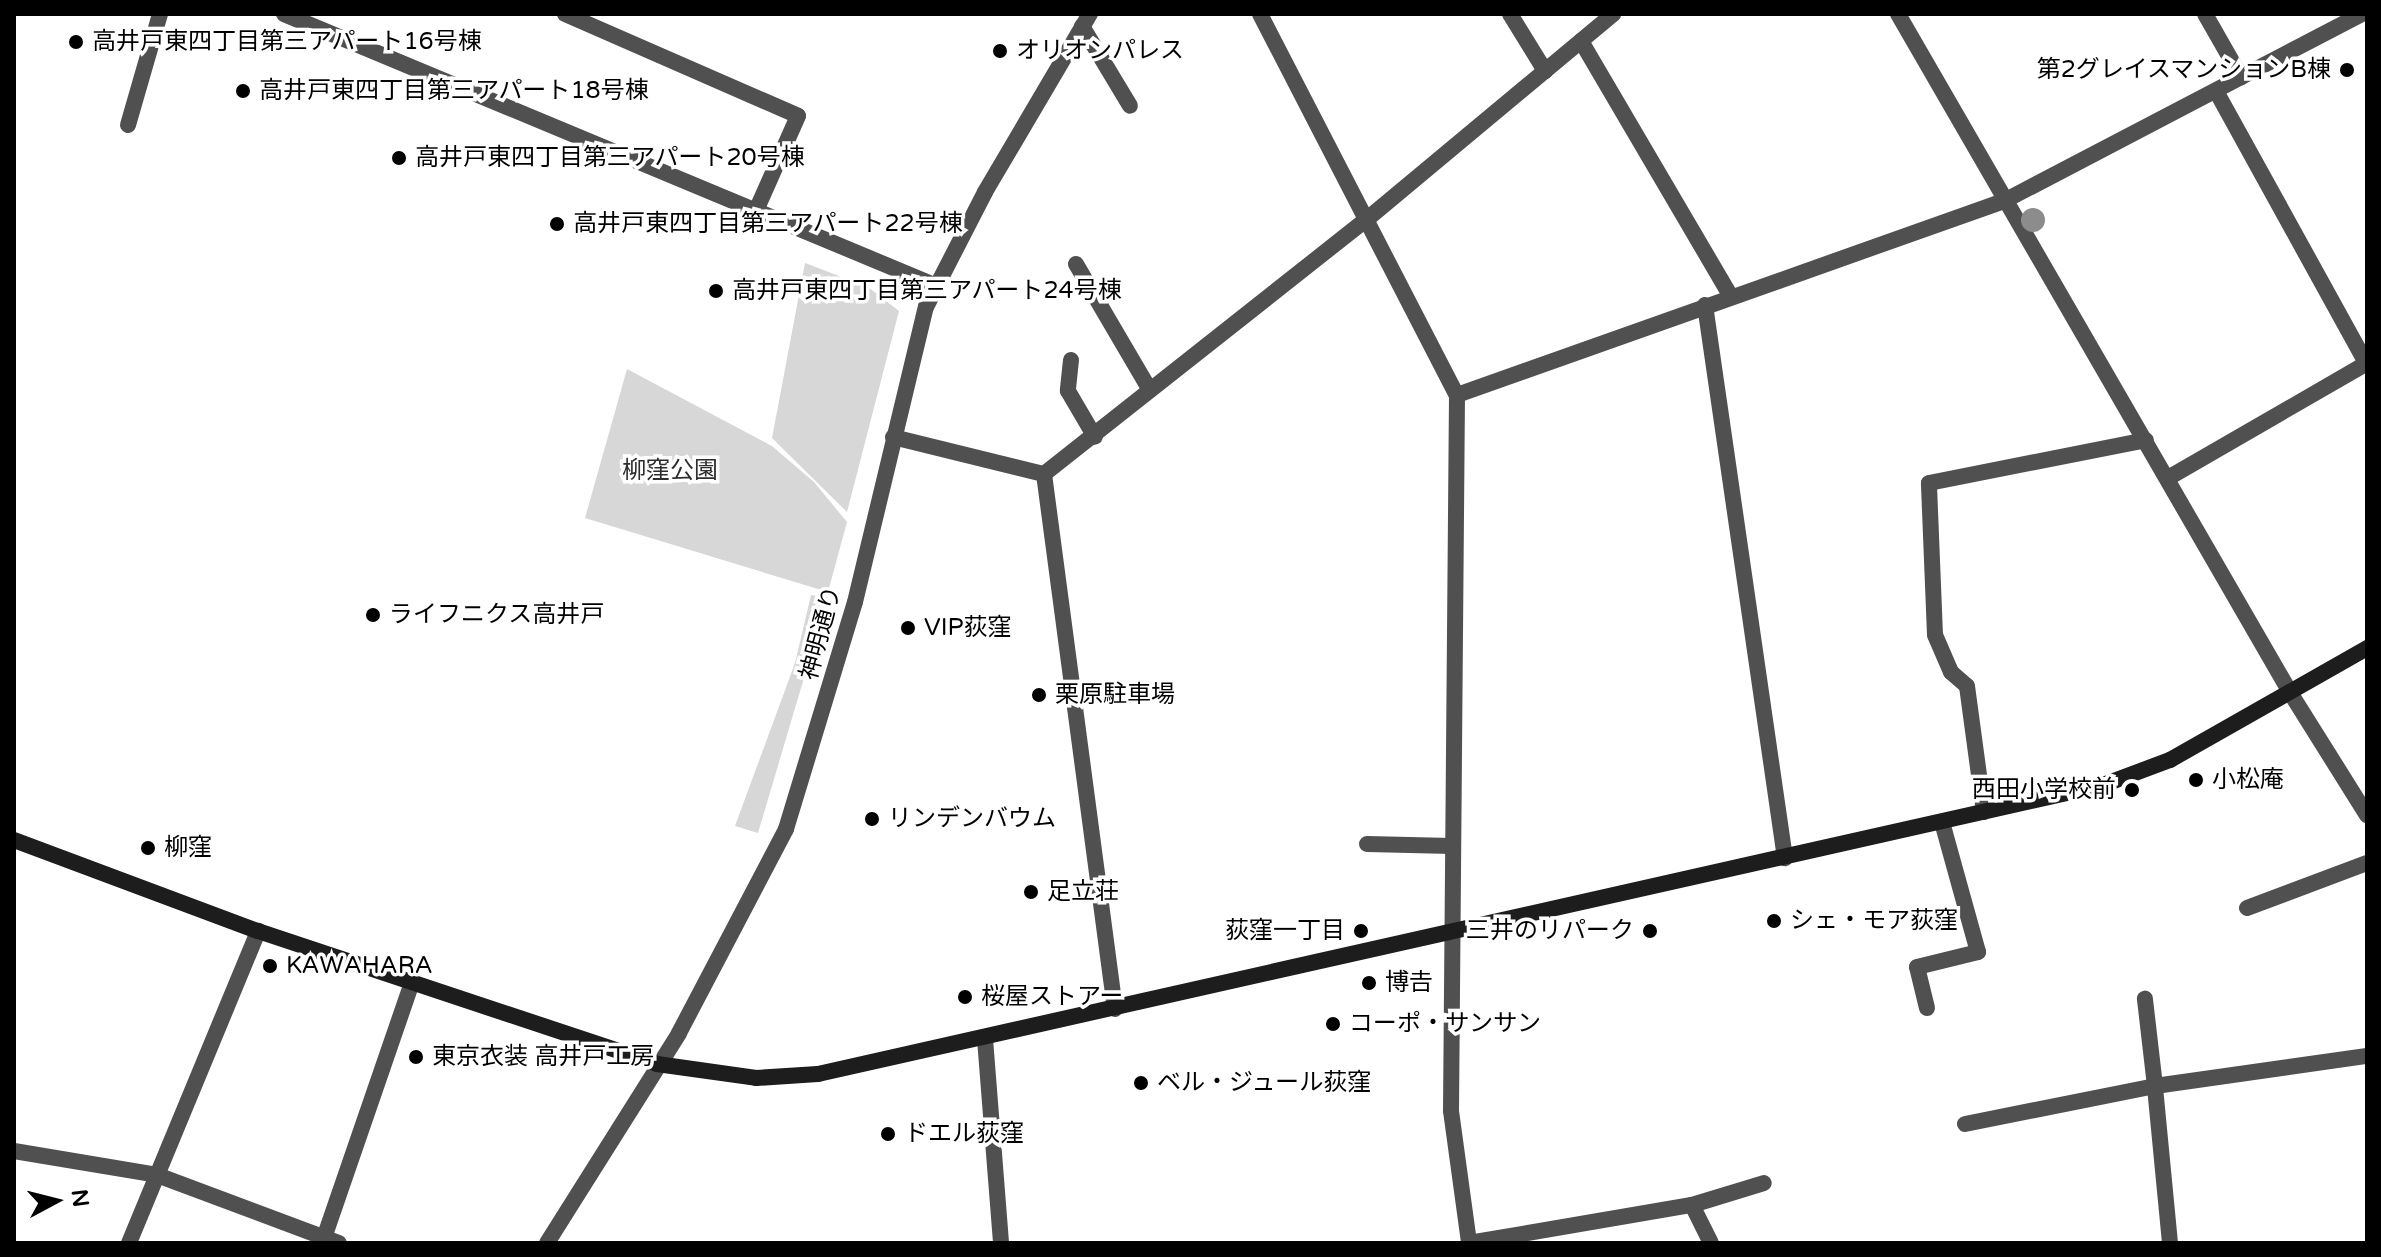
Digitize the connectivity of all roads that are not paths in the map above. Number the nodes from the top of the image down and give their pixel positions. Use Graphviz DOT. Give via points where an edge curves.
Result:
graph roads {
  1 [pos="160,14"];
  2 [pos="284,14"];
  3 [pos="565,14"];
  4 [pos="1260,14"];
  5 [pos="1510,14"];
  6 [pos="1613,14"];
  7 [pos="1898,14"];
  8 [pos="2205,14"];
  9 [pos="2361,14"];
  10 [pos="1086,20"];
  11 [pos="1581,41"];
  12 [pos="1545,71"];
  13 [pos="2241,77"];
  14 [pos="2216,91"];
  15 [pos="1130,106"];
  16 [pos="128,125"];
  17 [pos="2004,201"];
  18 [pos="756,211"];
  19 [pos="1366,220"];
  20 [pos="1076,264"];
  21 [pos="934,285"];
  22 [pos="1730,295"];
  23 [pos="1705,305"];
  24 [pos="1071,360"];
  25 [pos="2366,363"];
  26 [pos="1150,390"];
  27 [pos="1457,395"];
  28 [pos="893,437"];
  29 [pos="1095,437"];
  30 [pos="2146,440"];
  31 [pos="1044,474"];
  32 [pos="2168,478"];
  33 [pos="2367,648"];
  34 [pos="2291,694"];
  35 [pos="1984,812"];
  36 [pos="2367,815"];
  37 [pos="1942,822"];
  38 [pos="14,840"];
  39 [pos="1367,844"];
  40 [pos="1452,846"];
  41 [pos="1785,858"];
  42 [pos="2367,863"];
  43 [pos="2247,908"];
  44 [pos="258,931"];
  45 [pos="1451,935"];
  46 [pos="412,982"];
  47 [pos="2145,999"];
  48 [pos="1927,1008"];
  49 [pos="1115,1009"];
  50 [pos="985,1039"];
  51 [pos="2367,1056"];
  52 [pos="657,1064"];
  53 [pos="2155,1086"];
  54 [pos="1965,1124"];
  55 [pos="14,1151"];
  56 [pos="157,1175"];
  57 [pos="1764,1183"];
  58 [pos="1692,1205"];
  59 [pos="332,1240"];
  60 [pos="129,1243"];
  61 [pos="547,1243"];
  62 [pos="1001,1243"];
  63 [pos="1469,1243"];
  64 [pos="1711,1243"];
  65 [pos="2170,1243"];
  1 -- 16 [label="street"];
  2 -- 18 [label="street"];
  3 -- 18 [label="street" via="798,116"];
  4 -- 19 [label="street"];
  5 -- 12 [label="street"];
  6 -- 11 [label="street"];
  7 -- 17 [label="street"];
  8 -- 13 [label="street"];
  9 -- 13 [label="street"];
  10 -- 15 [label="street"];
  10 -- 21 [label="street, 神明通り"];
  11 -- 12 [label="street"];
  11 -- 22 [label="street"];
  12 -- 19 [label="street"];
  13 -- 14 [label="street"];
  14 -- 17 [label="street"];
  14 -- 25 [label="street"];
  17 -- 22 [label="street"];
  17 -- 30 [label="street"];
  18 -- 21 [label="street"];
  19 -- 26 [label="street"];
  19 -- 27 [label="street"];
  20 -- 26 [label="street"];
  21 -- 28 [label="street, 神明通り"];
  22 -- 23 [label="street"];
  23 -- 27 [label="street"];
  23 -- 41 [label="street"];
  24 -- 29 [label="street" via="1068,391"];
  25 -- 32 [label="street"];
  26 -- 29 [label="street"];
  27 -- 40 [label="street"];
  28 -- 31 [label="street"];
  28 -- 52 [label="street, 神明通り" via="822,725 786,829"];
  29 -- 31 [label="street"];
  30 -- 32 [label="street"];
  30 -- 35 [label="street" via="1929,483 1935,635 1951,672 1967,686"];
  31 -- 49 [label="street"];
  32 -- 34 [label="street"];
  33 -- 34 [label="street"];
  34 -- 35 [label="street" via="2170,760 2103,785"];
  34 -- 36 [label="street"];
  35 -- 37 [label="street"];
  37 -- 41 [label="street"];
  37 -- 48 [label="street" via="1978,952 1917,967"];
  38 -- 44 [label="street"];
  39 -- 40 [label="street"];
  40 -- 45 [label="street"];
  41 -- 45 [label="street"];
  42 -- 43 [label="street"];
  44 -- 46 [label="street"];
  44 -- 56 [label="street"];
  45 -- 49 [label="street"];
  45 -- 63 [label="street" via="1451,1111"];
  46 -- 52 [label="street"];
  46 -- 59 [label="street"];
  47 -- 53 [label="street"];
  49 -- 50 [label="street"];
  50 -- 52 [label="street" via="818,1074 756,1078"];
  50 -- 62 [label="street"];
  51 -- 53 [label="street"];
  52 -- 61 [label="street, 神明通り"];
  53 -- 54 [label="street"];
  53 -- 65 [label="street"];
  55 -- 56 [label="street"];
  56 -- 59 [label="street"];
  56 -- 60 [label="street"];
  57 -- 58 [label="street"];
  58 -- 63 [label="street"];
  58 -- 64 [label="street"];
}
